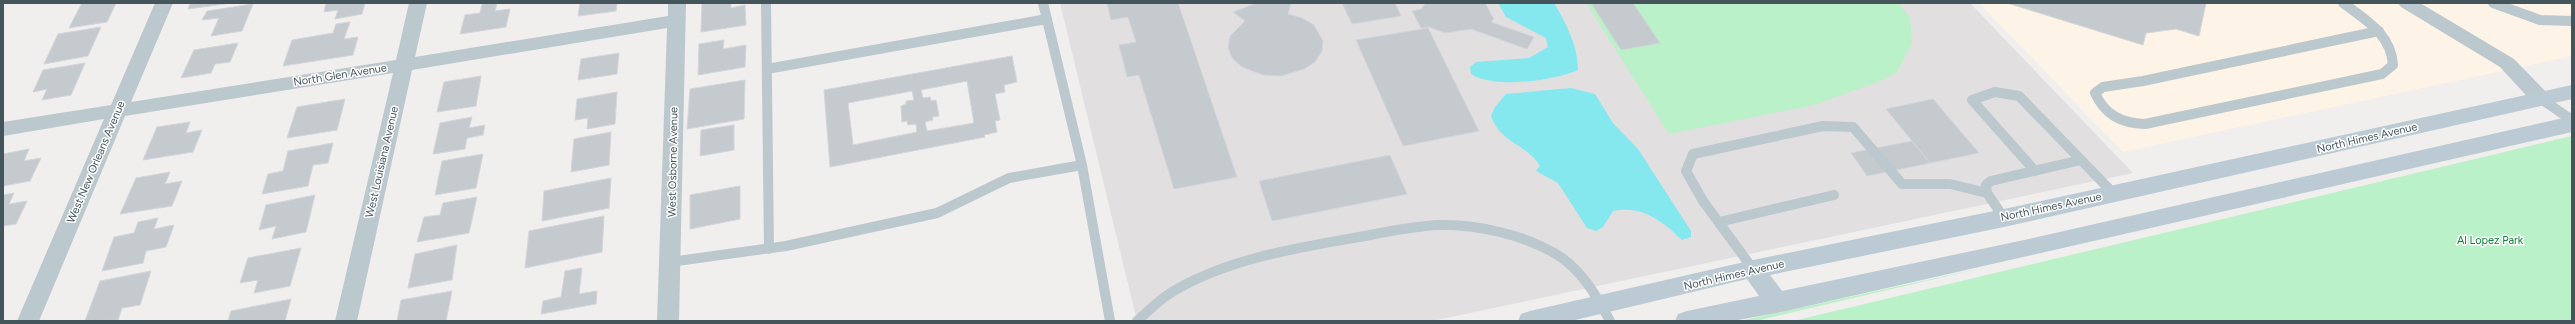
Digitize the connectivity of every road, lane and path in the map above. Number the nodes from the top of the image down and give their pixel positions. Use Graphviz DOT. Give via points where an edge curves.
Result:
graph roads {
  1 [pos="164,3"];
  2 [pos="418,3"];
  3 [pos="766,3"];
  4 [pos="1043,3"];
  5 [pos="2343,3"];
  6 [pos="2407,3"];
  7 [pos="2493,3"];
  8 [pos="676,12"];
  9 [pos="1047,19"];
  10 [pos="2572,21"];
  11 [pos="2379,31"];
  12 [pos="404,65"];
  13 [pos="767,69"];
  14 [pos="2572,92"];
  15 [pos="2541,99"];
  16 [pos="118,110"];
  17 [pos="2572,120"];
  18 [pos="2572,124"];
  19 [pos="3,129"];
  20 [pos="2081,160"];
  21 [pos="2251,164"];
  22 [pos="1082,165"];
  23 [pos="2035,171"];
  24 [pos="2280,189"];
  25 [pos="1987,193"];
  26 [pos="2114,194"];
  27 [pos="1834,196"];
  28 [pos="2004,218"];
  29 [pos="1719,222"];
  30 [pos="2029,248"];
  31 [pos="769,249"];
  32 [pos="670,262"];
  33 [pos="1753,269"];
  34 [pos="1777,303"];
  35 [pos="1606,314"];
  36 [pos="28,321"];
  37 [pos="346,321"];
  38 [pos="668,321"];
  39 [pos="1110,321"];
  40 [pos="1137,321"];
  41 [pos="1530,321"];
  42 [pos="1687,321"];
  1 -- 16 [label="street, West New Orleans Avenue"];
  2 -- 12 [label="street, West Louisiana Avenue"];
  3 -- 13 [label="lane"];
  4 -- 9 [label="lane"];
  5 -- 11 [label="lane"];
  6 -- 15 [label="street" via="2507,63"];
  7 -- 10 [label="lane" via="2540,20"];
  8 -- 12 [label="street, North Glen Avenue"];
  8 -- 32 [label="street, West Osborne Avenue"];
  9 -- 13 [label="lane"];
  9 -- 22 [label="lane"];
  11 -- 11 [label="lane" via="2394,51 2393,65 2375,76 2145,124 2131,124 2113,118 2102,109 2095,93 2103,87 2143,82"];
  12 -- 16 [label="street, North Glen Avenue"];
  12 -- 37 [label="street, West Louisiana Avenue"];
  13 -- 31 [label="lane"];
  14 -- 15 [label="street, North Himes Avenue"];
  15 -- 17 [label="lane"];
  15 -- 21 [label="street, North Himes Avenue"];
  16 -- 19 [label="street, North Glen Avenue"];
  16 -- 36 [label="street, West New Orleans Avenue"];
  18 -- 24 [label="street"];
  20 -- 23 [label="lane"];
  20 -- 23 [label="lane" via="2019,96 2002,90 1982,94 1972,100"];
  20 -- 26 [label="lane"];
  21 -- 24 [label="street"];
  21 -- 26 [label="street, North Himes Avenue"];
  22 -- 31 [label="lane" via="1009,178 937,213"];
  22 -- 39 [label="lane"];
  23 -- 25 [label="lane" via="1991,181 1986,185"];
  24 -- 30 [label="street"];
  25 -- 28 [label="lane"];
  25 -- 29 [label="lane" via="1950,184 1902,184 1853,127 1823,126 1693,154 1686,172"];
  26 -- 28 [label="street, North Himes Avenue"];
  27 -- 29 [label="lane"];
  28 -- 30 [label="street"];
  28 -- 33 [label="street, North Himes Avenue"];
  29 -- 33 [label="lane"];
  30 -- 34 [label="street"];
  31 -- 32 [label="lane"];
  32 -- 38 [label="street, West Osborne Avenue"];
  33 -- 34 [label="street"];
  33 -- 35 [label="street, North Himes Avenue"];
  34 -- 42 [label="street"];
  35 -- 40 [label="lane" via="1585,278 1566,260 1544,248 1513,236 1441,225 1391,231 1261,256 1202,278 1172,293"];
  35 -- 41 [label="street, North Himes Avenue"];
}
